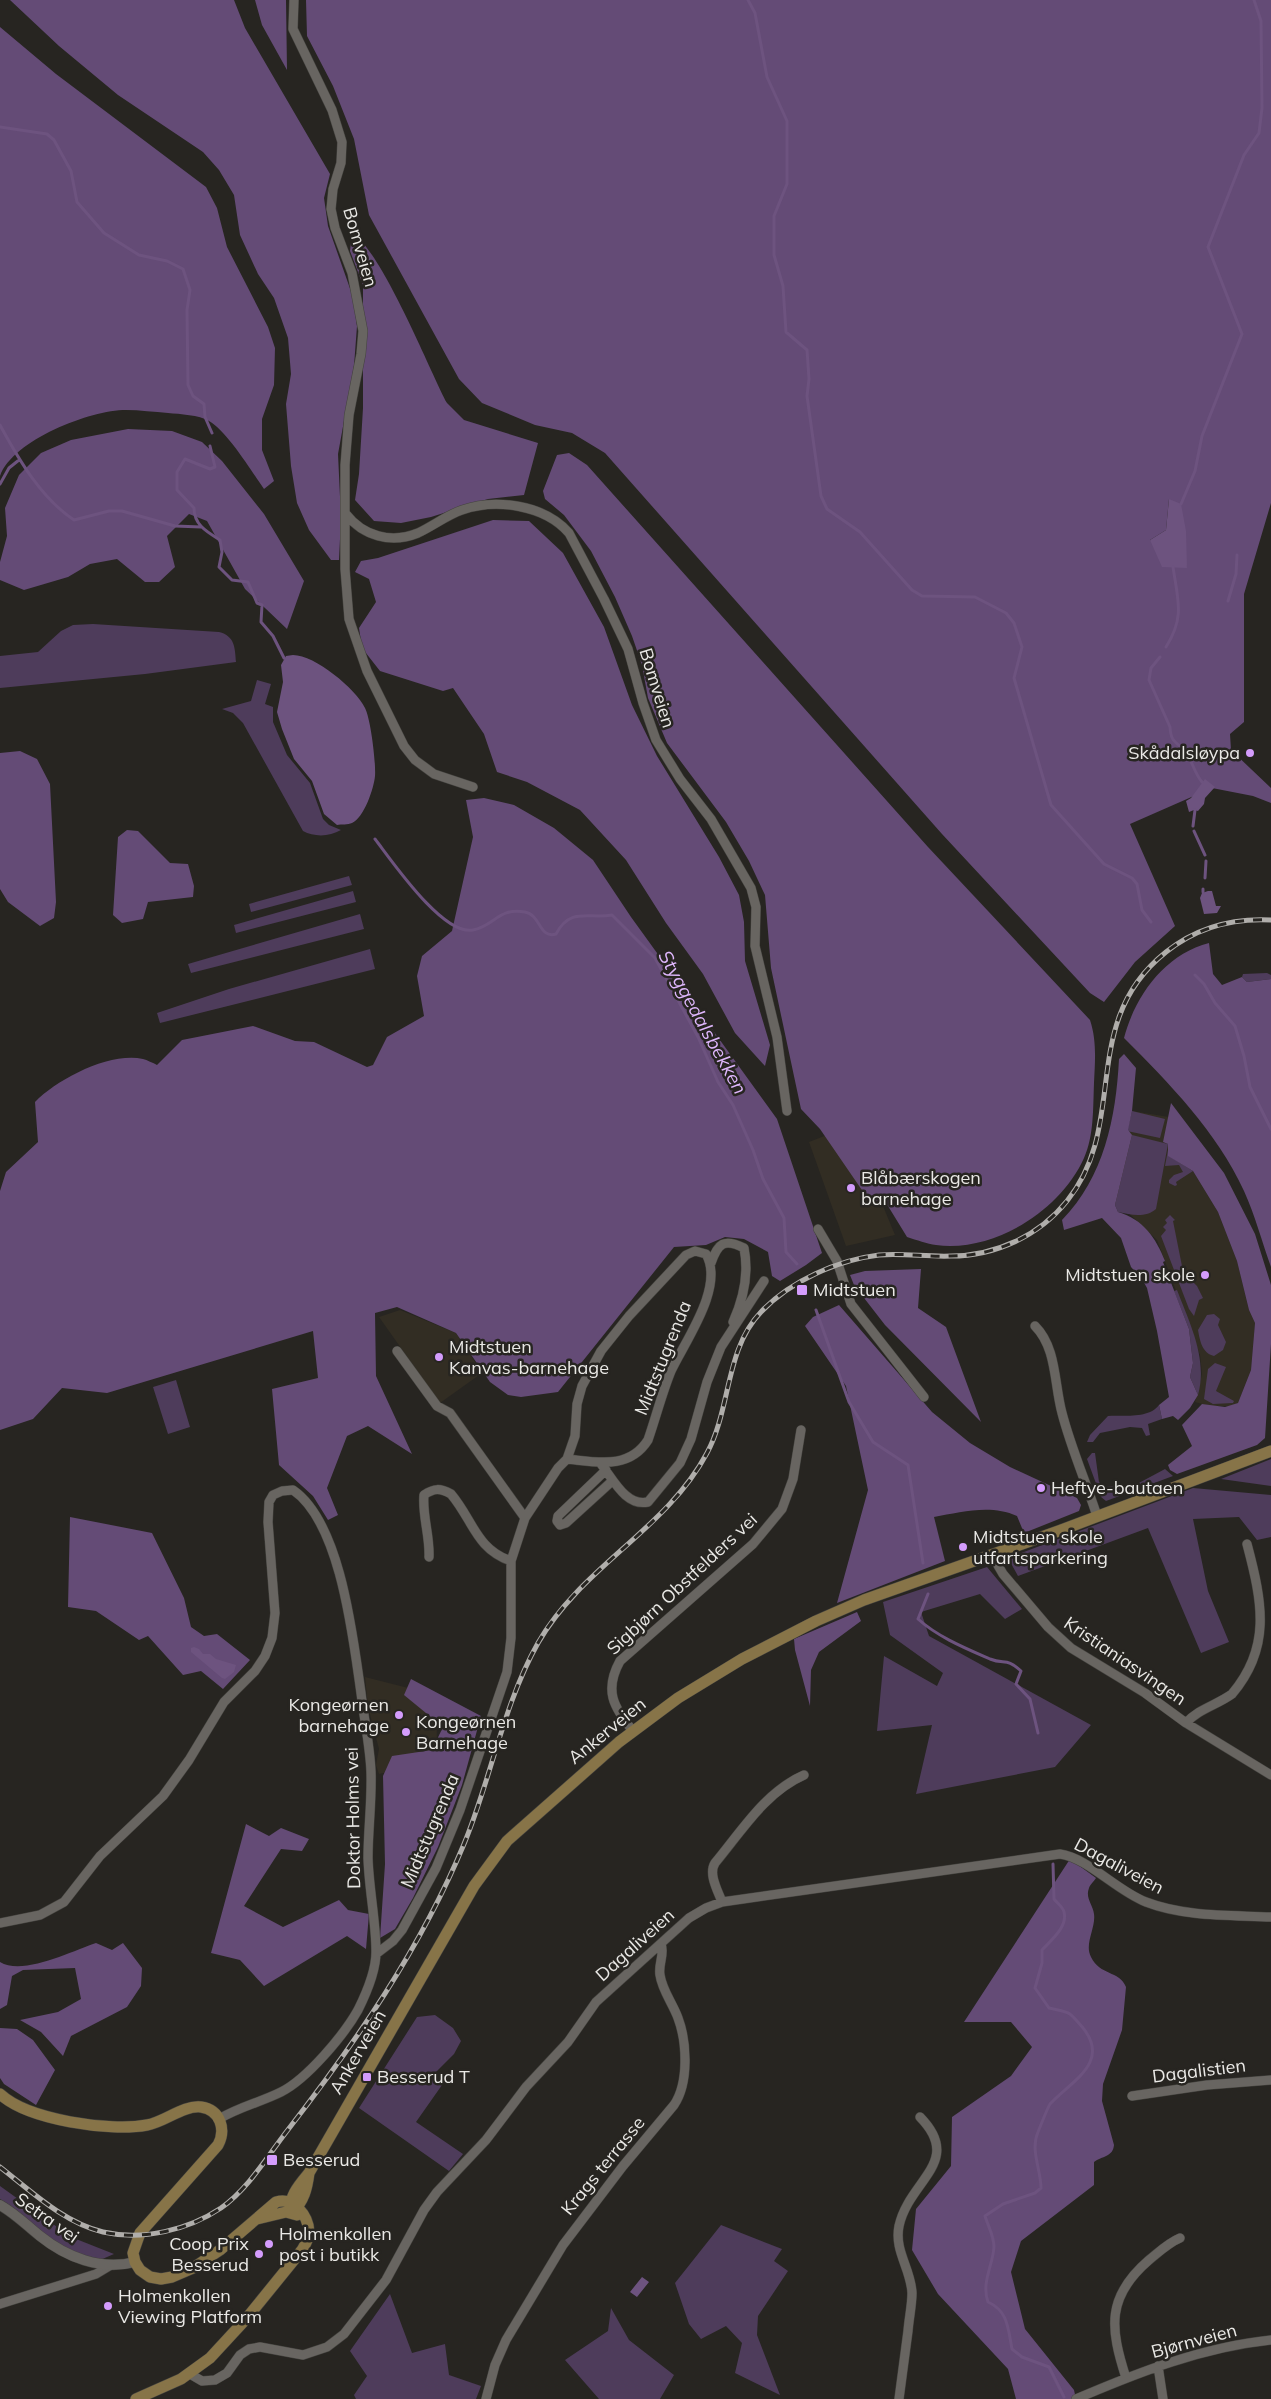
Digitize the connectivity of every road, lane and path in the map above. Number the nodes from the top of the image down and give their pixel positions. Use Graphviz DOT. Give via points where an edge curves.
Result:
graph roads {
  1 [pos="294,0"];
  2 [pos="346,514"];
  3 [pos="473,786"];
  4 [pos="787,1111"];
  5 [pos="818,1229"];
  6 [pos="711,1263"];
  7 [pos="764,1281"];
  8 [pos="1035,1326"];
  9 [pos="721,1347"];
  10 [pos="397,1351"];
  11 [pos="924,1397"];
  12 [pos="801,1430"];
  13 [pos="1271,1451"];
  14 [pos="567,1459"];
  15 [pos="604,1467"];
  16 [pos="610,1483"];
  17 [pos="1097,1516"];
  18 [pos="525,1518"];
  19 [pos="1247,1544"];
  20 [pos="992,1555"];
  21 [pos="429,1557"];
  22 [pos="511,1561"];
  23 [pos="1269,1640"];
  24 [pos="1265,1656"];
  25 [pos="1186,1723"];
  26 [pos="633,1731"];
  27 [pos="804,1775"];
  28 [pos="1271,1775"];
  29 [pos="722,1902"];
  30 [pos="1271,1918"];
  31 [pos="0,1923"];
  32 [pos="660,1944"];
  33 [pos="376,1954"];
  34 [pos="1271,2080"];
  35 [pos="0,2094"];
  36 [pos="1132,2096"];
  37 [pos="920,2116"];
  38 [pos="219,2119"];
  39 [pos="0,2205"];
  40 [pos="293,2207"];
  41 [pos="1180,2238"];
  42 [pos="134,2262"];
  43 [pos="110,2265"];
  44 [pos="0,2304"];
  45 [pos="1271,2340"];
  46 [pos="1158,2366"];
  47 [pos="190,2374"];
  48 [pos="1126,2378"];
  49 [pos="136,2399"];
  50 [pos="486,2399"];
  51 [pos="899,2399"];
  52 [pos="1076,2399"];
  53 [pos="1163,2399"];
  1 -- 2 [label="street, Bomveien" via="293,29 332,110 342,142 341,163 332,190 330,210 352,273 362,326 362,354 350,406 346,443"];
  2 -- 3 [label="street, Bomveien" via="349,619 367,671 404,746 415,760 434,774"];
  2 -- 4 [label="street, Bomveien" via="362,530 398,538 418,532 461,510 511,506 548,515 568,533 628,649 656,740 680,779 711,819 751,888 756,908 755,946 777,1038"];
  5 -- 11 [label="street" via="837,1261 851,1304"];
  6 -- 9 [label="street, Midtstugrenda" via="716,1249 723,1243 734,1243 744,1248 742,1302"];
  6 -- 14 [label="street, Midtstugrenda" via="706,1254 700,1252 686,1255 601,1351 582,1386 575,1436"];
  6 -- 15 [label="street, Midtstugrenda" via="709,1288 667,1382 648,1440 636,1454"];
  7 -- 9 [label="street, Midtstugrenda"];
  8 -- 17 [label="street" via="1044,1334 1049,1348 1062,1414"];
  9 -- 15 [label="street, Midtstugrenda" via="680,1463 648,1502 630,1501"];
  10 -- 18 [label="street" via="437,1406 450,1413"];
  12 -- 26 [label="street, Sigbjørn Obstfelders vei" via="794,1478 777,1516 753,1544 620,1661 612,1676 612,1694 618,1712"];
  13 -- 17 [label="main road, Ankerveien"];
  14 -- 15 [label="street, Midtstugrenda"];
  14 -- 18 [label="street, Midtstugrenda"];
  15 -- 16 [label="street, Midtstugrenda" via="558,1516 560,1525"];
  17 -- 20 [label="main road, Ankerveien"];
  18 -- 22 [label="street, Midtstugrenda"];
  19 -- 23 [label="street" via="1265,1607"];
  20 -- 25 [label="street, Kristianiasvingen" via="1003,1574 1062,1641"];
  20 -- 26 [label="main road, Ankerveien" via="864,1600 795,1631 708,1678"];
  21 -- 22 [label="street" via="423,1502 424,1495 438,1489 456,1499 483,1544 498,1557"];
  22 -- 33 [label="street, Midtstugrenda" via="512,1638 508,1672 460,1810 436,1868 402,1930"];
  24 -- 25 [label="street, Kristianiasvingen" via="1242,1686"];
  25 -- 28 [label="street, Kristianiasvingen"];
  26 -- 40 [label="main road, Ankerveien" via="528,1821 490,1862 309,2173 307,2188"];
  27 -- 29 [label="street" via="770,1798 715,1863 712,1874"];
  29 -- 30 [label="street, Dagaliveien" via="1060,1854 1081,1862 1133,1896 1161,1907 1182,1912"];
  29 -- 32 [label="street, Dagaliveien" via="698,1912"];
  31 -- 33 [label="street, Doktor Holms vei" via="40,1915 64,1902 100,1856 163,1796 224,1702 265,1656 272,1638 275,1613 269,1502 273,1495 289,1489 303,1498 326,1534 348,1612 371,1772 368,1859"];
  32 -- 47 [label="street, Dagaliveien" via="596,2002 568,2042 526,2087 486,2140 437,2192 386,2280 344,2334 327,2347 310,2354 295,2355 260,2347 249,2349 240,2355 227,2373 215,2380 202,2381"];
  32 -- 50 [label="street, Krags terrasse" via="660,1975 678,2017 682,2036 684,2068 680,2095 563,2245 506,2340"];
  33 -- 38 [label="street, Doktor Holms vei" via="358,2009 313,2065 284,2091"];
  34 -- 36 [label="street, Dagalistien"];
  35 -- 38 [label="main road" via="23,2108 94,2126 147,2125 196,2107 208,2109"];
  37 -- 51 [label="street" via="935,2135 938,2149 932,2166 908,2200 898,2229 899,2252 912,2294"];
  38 -- 42 [label="main road" via="222,2134 218,2145 140,2233 134,2246"];
  39 -- 43 [label="street, Setra vei" via="67,2254 88,2262"];
  40 -- 42 [label="main road" via="257,2219 220,2250 172,2277 150,2277"];
  40 -- 47 [label="main road" via="308,2227 308,2236 296,2259 226,2343"];
  41 -- 48 [label="street" via="1137,2270 1117,2300 1116,2333"];
  42 -- 43 [label="street, Setra vei"];
  43 -- 44 [label="street" via="96,2274"];
  45 -- 46 [label="street, Bjørnveien"];
  46 -- 48 [label="street, Bjørnveien"];
  46 -- 53 [label="street"];
  47 -- 49 [label="main road"];
  48 -- 52 [label="street, Bjørnveien"];
}
